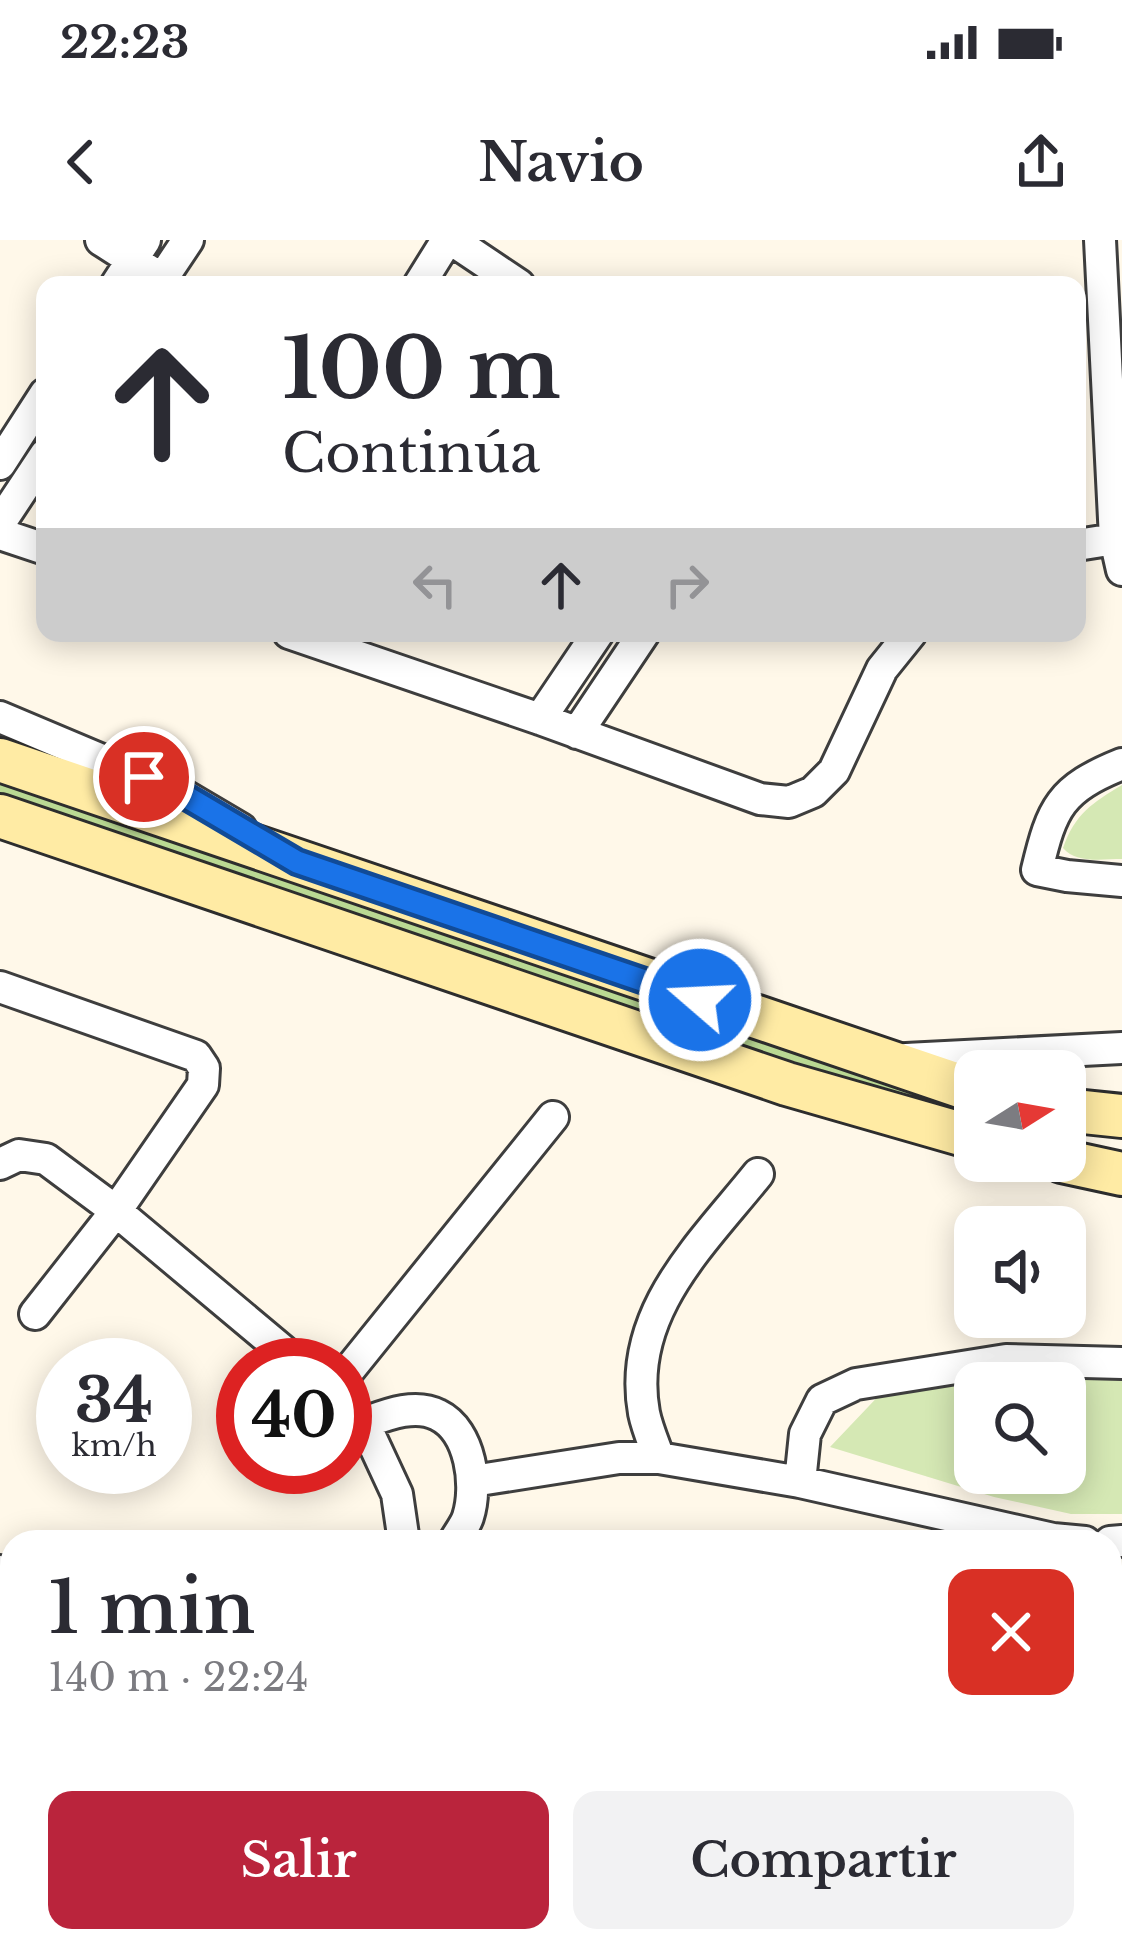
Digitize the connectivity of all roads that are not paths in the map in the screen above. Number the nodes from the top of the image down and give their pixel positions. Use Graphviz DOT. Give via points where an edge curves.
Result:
graph roads {
  1 [pos="101,240"];
  2 [pos="188,240"];
  3 [pos="450,240"];
  4 [pos="1100,240"];
  5 [pos="131,262"];
  6 [pos="164,276"];
  7 [pos="425,276"];
  8 [pos="505,276"];
  9 [pos="1089,285"];
  10 [pos="1090,319"];
  11 [pos="36,408"];
  12 [pos="0,464"];
  13 [pos="36,469"];
  14 [pos="0,523"];
  15 [pos="0,534"];
  16 [pos="1115,539"];
  17 [pos="1086,543"];
  18 [pos="36,546"];
  19 [pos="1122,570"];
  20 [pos="315,642"];
  21 [pos="592,642"];
  22 [pos="638,642"];
  23 [pos="904,642"];
  24 [pos="0,717"];
  25 [pos="540,719"];
  26 [pos="577,733"];
  27 [pos="0,760"];
  28 [pos="1122,764"];
  29 [pos="0,816"];
  30 [pos="297,862"];
  31 [pos="1122,881"];
  32 [pos="0,987"];
  33 [pos="1122,1048"];
  34 [pos="879,1060"];
  35 [pos="954,1084"];
  36 [pos="1086,1112"];
  37 [pos="1122,1116"];
  38 [pos="553,1117"];
  39 [pos="954,1132"];
  40 [pos="9,1160"];
  41 [pos="1086,1166"];
  42 [pos="758,1174"];
  43 [pos="1122,1174"];
  44 [pos="116,1211"];
  45 [pos="34,1314"];
  46 [pos="268,1338"];
  47 [pos="372,1342"];
  48 [pos="1122,1363"];
  49 [pos="372,1412"];
  50 [pos="372,1445"];
  51 [pos="658,1458"];
  52 [pos="473,1481"];
  53 [pos="800,1482"];
  54 [pos="402,1530"];
  55 [pos="461,1530"];
  56 [pos="1014,1530"];
  1 -- 5 [label="street"];
  2 -- 6 [label="street"];
  3 -- 7 [label="street"];
  3 -- 8 [label="street"];
  4 -- 9 [label="street"];
  9 -- 10 [label="street"];
  10 -- 16 [label="street"];
  11 -- 12 [label="street"];
  13 -- 14 [label="street"];
  15 -- 18 [label="street"];
  16 -- 17 [label="street"];
  16 -- 19 [label="street"];
  20 -- 25 [label="street"];
  21 -- 25 [label="street"];
  22 -- 26 [label="street"];
  23 -- 26 [label="street" via="834,771 789,802 760,799"];
  24 -- 30 [label="street" via="180,793"];
  25 -- 26 [label="street"];
  27 -- 30 [label="street"];
  28 -- 31 [label="street" via="1061,800 1037,870"];
  29 -- 39 [label="street" via="788,1084"];
  30 -- 34 [label="street"];
  32 -- 44 [label="street" via="196,1056 204,1068 203,1085"];
  33 -- 34 [label="street"];
  34 -- 35 [label="street"];
  36 -- 37 [label="street"];
  38 -- 47 [label="street"];
  40 -- 44 [label="street" via="46,1159"];
  41 -- 43 [label="street"];
  42 -- 51 [label="street" via="672,1282 651,1323 641,1368"];
  44 -- 45 [label="street"];
  44 -- 46 [label="street"];
  48 -- 53 [label="street" via="1006,1360 856,1384 823,1400 805,1434"];
  49 -- 52 [label="street" via="437,1414 462,1437"];
  50 -- 54 [label="street" via="398,1494"];
  51 -- 52 [label="street"];
  51 -- 53 [label="street"];
  52 -- 55 [label="street"];
  53 -- 56 [label="street"];
}
